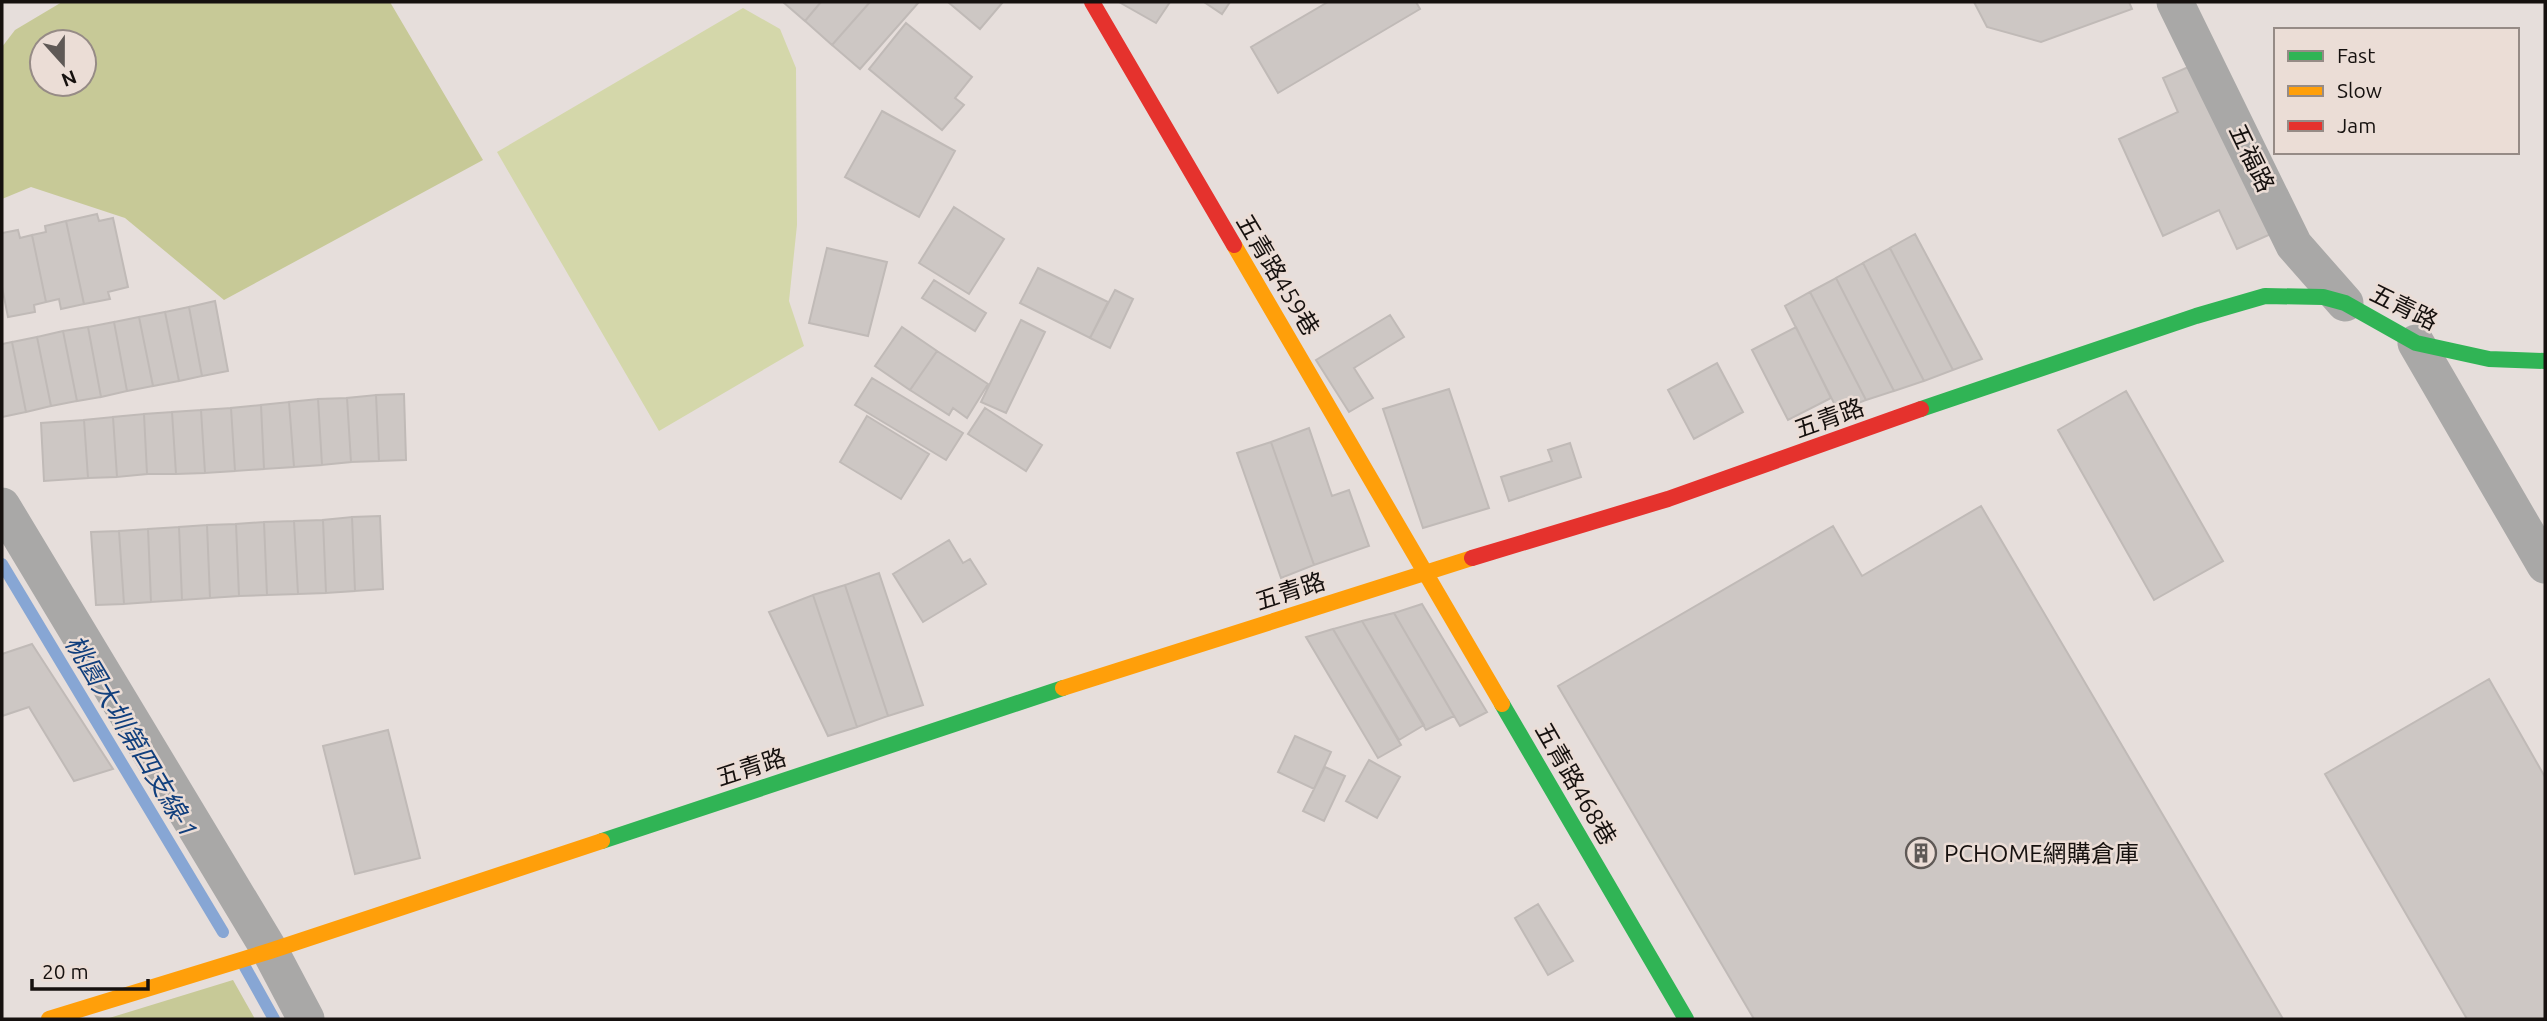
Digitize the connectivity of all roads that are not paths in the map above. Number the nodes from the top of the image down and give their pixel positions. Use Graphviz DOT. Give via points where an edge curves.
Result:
graph roads {
  1 [pos="1092,2"];
  2 [pos="2175,2"];
  3 [pos="2345,303"];
  4 [pos="2416,344"];
  5 [pos="2545,360"];
  6 [pos="2,506"];
  7 [pos="2545,565"];
  8 [pos="1427,571"];
  9 [pos="270,951"];
  10 [pos="49,1019"];
  11 [pos="306,1019"];
  12 [pos="1686,1019"];
  1 -- 8 [label="street, 五青路459巷"];
  2 -- 3 [label="street, 五福路" via="2294,244"];
  3 -- 4 [label="street, 五青路"];
  3 -- 8 [label="street, 五青路" via="2323,297 2265,296 2196,316 1668,499"];
  4 -- 5 [label="street, 五青路" via="2490,359"];
  4 -- 7 [label="street"];
  6 -- 9 [label="street"];
  8 -- 9 [label="street, 五青路"];
  8 -- 12 [label="street, 五青路468巷"];
  9 -- 10 [label="street, 五青路"];
  9 -- 11 [label="street"];
}
